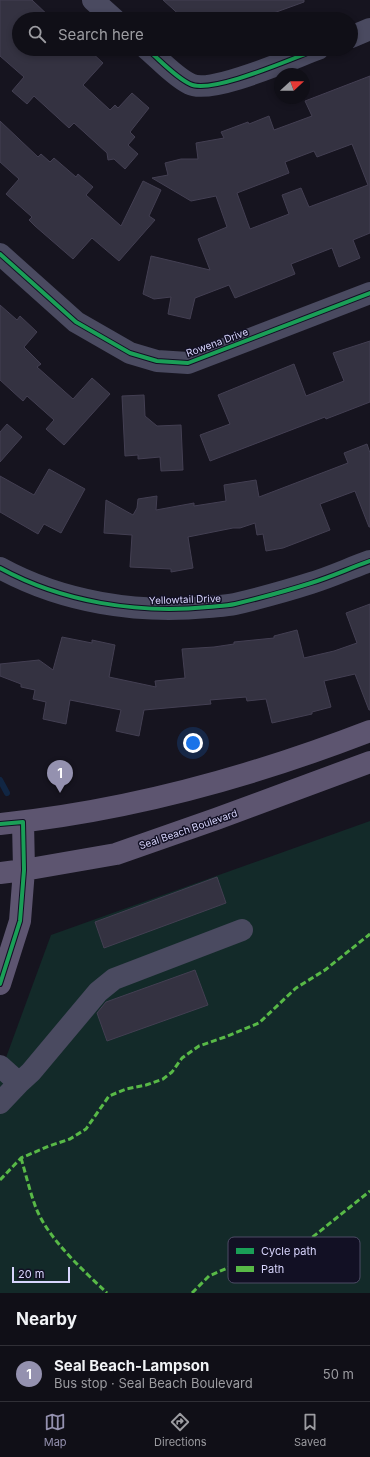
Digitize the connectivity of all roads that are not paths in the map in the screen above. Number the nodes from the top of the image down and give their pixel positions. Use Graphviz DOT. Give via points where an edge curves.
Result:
graph roads {
  1 [pos="93,0"];
  2 [pos="106,12"];
  3 [pos="370,30"];
  4 [pos="358,34"];
  5 [pos="155,56"];
  6 [pos="299,56"];
  7 [pos="0,254"];
  8 [pos="370,293"];
  9 [pos="370,561"];
  10 [pos="0,568"];
  11 [pos="370,731"];
  12 [pos="370,762"];
  13 [pos="23,822"];
  14 [pos="0,824"];
  15 [pos="24,870"];
  16 [pos="0,873"];
  17 [pos="242,930"];
  18 [pos="0,984"];
  19 [pos="0,1066"];
  20 [pos="19,1083"];
  21 [pos="0,1103"];
  1 -- 2 [label="street"];
  3 -- 4 [label="street"];
  5 -- 6 [label="street" via="191,85 200,86 224,83"];
  7 -- 8 [label="street, Rowena Drive" via="76,322 130,353 157,361 188,363"];
  9 -- 10 [label="street, Yellowtail Drive" via="312,583 233,604 161,610 95,602 20,579"];
  11 -- 13 [label="main road" via="319,751 208,785 115,807"];
  12 -- 15 [label="main road, Seal Beach Boulevard" via="116,854"];
  13 -- 14 [label="main road"];
  13 -- 15 [label="main road"];
  15 -- 16 [label="main road, Seal Beach Boulevard"];
  15 -- 18 [label="main road" via="20,921"];
  17 -- 20 [label="street" via="114,979 98,992"];
  19 -- 20 [label="street"];
  20 -- 21 [label="street"];
}
